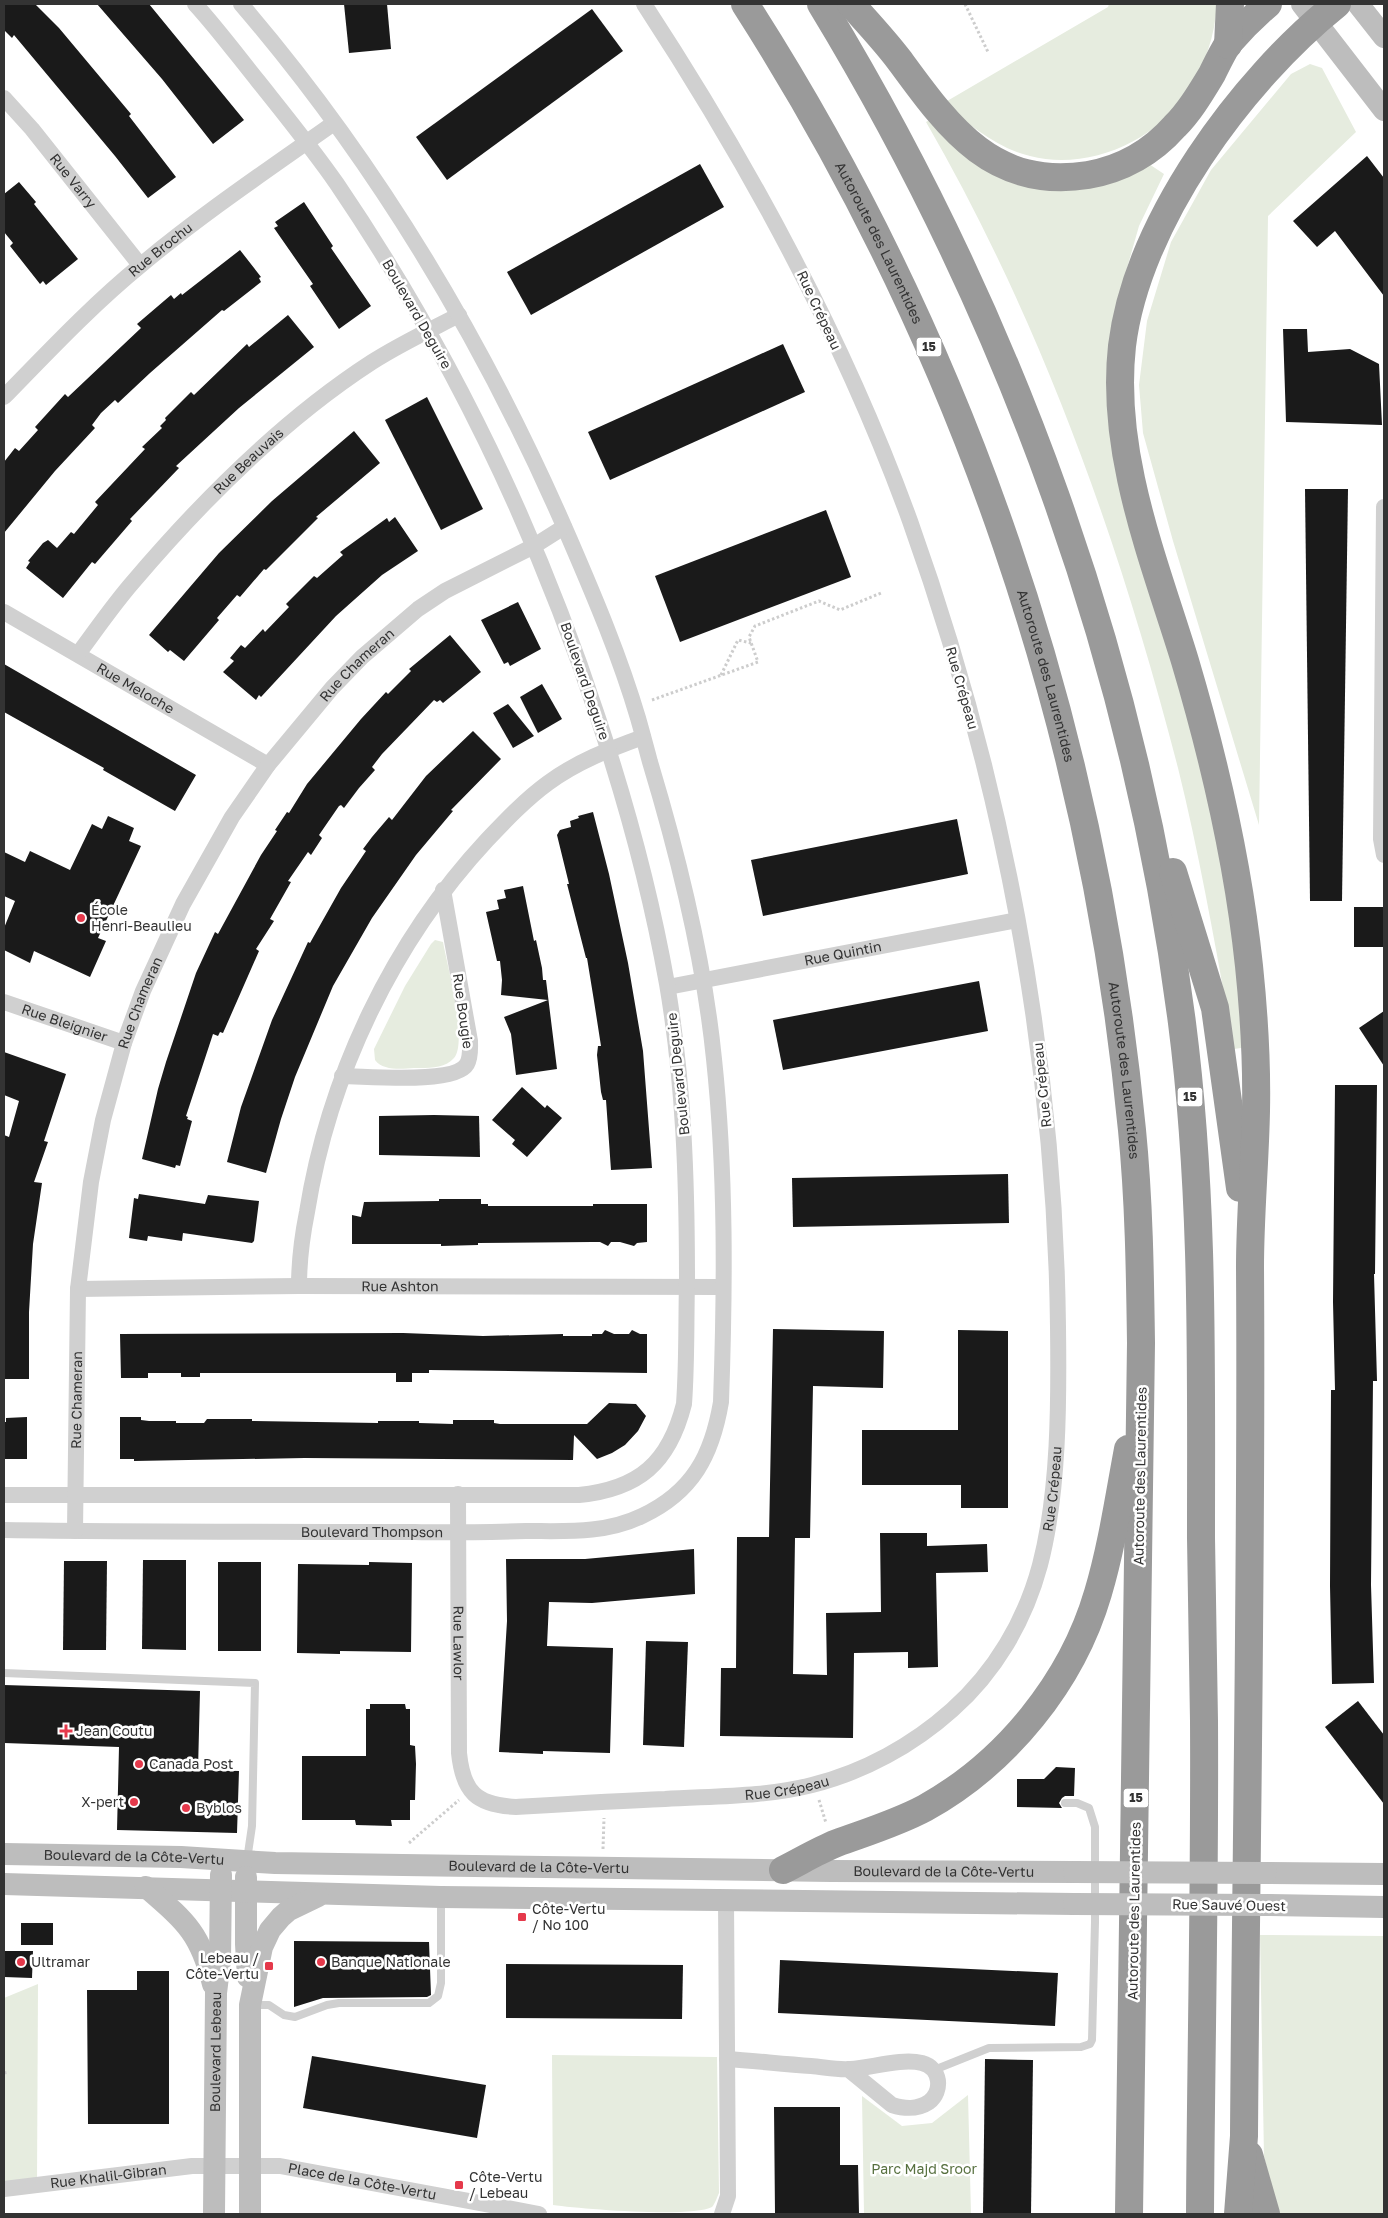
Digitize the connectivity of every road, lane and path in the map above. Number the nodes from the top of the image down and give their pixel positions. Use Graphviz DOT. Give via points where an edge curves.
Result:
graph roads {
  1 [pos="195,4"];
  2 [pos="241,4"];
  3 [pos="644,4"];
  4 [pos="745,4"];
  5 [pos="821,4"];
  6 [pos="851,4"];
  7 [pos="964,4"];
  8 [pos="1230,4"];
  9 [pos="1268,4"];
  10 [pos="1337,4"];
  11 [pos="1358,4"];
  12 [pos="1308,12"];
  13 [pos="1384,37"];
  14 [pos="1228,45"];
  15 [pos="988,52"];
  16 [pos="4,98"];
  17 [pos="1384,110"];
  18 [pos="334,123"];
  19 [pos="307,142"];
  20 [pos="140,265"];
  21 [pos="459,315"];
  22 [pos="428,331"];
  23 [pos="4,397"];
  24 [pos="1384,506"];
  25 [pos="564,527"];
  26 [pos="534,546"];
  27 [pos="880,593"];
  28 [pos="4,612"];
  29 [pos="751,643"];
  30 [pos="78,654"];
  31 [pos="1384,661"];
  32 [pos="1109,663"];
  33 [pos="720,676"];
  34 [pos="650,692"];
  35 [pos="643,737"];
  36 [pos="608,750"];
  37 [pos="268,765"];
  38 [pos="1384,855"];
  39 [pos="443,890"];
  40 [pos="1017,920"];
  41 [pos="702,981"];
  42 [pos="668,987"];
  43 [pos="4,1002"];
  44 [pos="124,1043"];
  45 [pos="342,1076"];
  46 [pos="1250,1259"];
  47 [pos="299,1286"];
  48 [pos="722,1287"];
  49 [pos="686,1288"];
  50 [pos="78,1289"];
  51 [pos="1141,1381"];
  52 [pos="4,1494"];
  53 [pos="74,1494"];
  54 [pos="458,1494"];
  55 [pos="4,1530"];
  56 [pos="75,1531"];
  57 [pos="456,1533"];
  58 [pos="4,1673"];
  59 [pos="464,1795"];
  60 [pos="820,1801"];
  61 [pos="1065,1803"];
  62 [pos="604,1820"];
  63 [pos="826,1827"];
  64 [pos="404,1848"];
  65 [pos="603,1852"];
  66 [pos="4,1854"];
  67 [pos="222,1859"];
  68 [pos="247,1861"];
  69 [pos="783,1870"];
  70 [pos="1384,1874"];
  71 [pos="4,1884"];
  72 [pos="146,1887"];
  73 [pos="220,1890"];
  74 [pos="246,1891"];
  75 [pos="321,1894"];
  76 [pos="441,1897"];
  77 [pos="726,1900"];
  78 [pos="1384,1907"];
  79 [pos="216,1993"];
  80 [pos="250,2006"];
  81 [pos="727,2059"];
  82 [pos="848,2069"];
  83 [pos="934,2070"];
  84 [pos="9,2072"];
  85 [pos="4,2074"];
  86 [pos="1244,2136"];
  87 [pos="214,2165"];
  88 [pos="250,2165"];
  89 [pos="4,2189"];
  90 [pos="214,2214"];
  91 [pos="250,2214"];
  92 [pos="538,2214"];
  93 [pos="722,2214"];
  94 [pos="1129,2214"];
  95 [pos="1200,2214"];
  96 [pos="1238,2214"];
  97 [pos="1266,2214"];
  1 -- 19 [label="street, Boulevard Deguire"];
  2 -- 18 [label="street"];
  3 -- 40 [label="street, Rue Crépeau" via="748,172 798,266 873,428 910,520 946,630 981,755"];
  4 -- 51 [label="highway, Autoroute des Laurentides / 15" via="828,141 913,310 988,492 1048,675 1071,761 1096,881 1125,1067 1139,1228"];
  5 -- 32 [label="highway, 15" via="902,146 996,338 1056,494"];
  6 -- 14 [label="highway" via="966,143 1002,164 1042,176 1101,172 1124,165 1152,148 1183,118"];
  7 -- 15 [label="path"];
  8 -- 14 [label="highway"];
  9 -- 14 [label="highway"];
  10 -- 12 [label="highway"];
  11 -- 13 [label="main road"];
  12 -- 17 [label="main road"];
  12 -- 46 [label="highway" via="1292,42 1204,151 1176,195 1139,278 1124,337 1121,370 1122,417 1131,478 1213,761 1237,875 1249,964 1256,1063"];
  16 -- 20 [label="street, Rue Varry"];
  18 -- 19 [label="street, Rue Brochu"];
  18 -- 21 [label="street" via="412,236"];
  19 -- 20 [label="street, Rue Brochu" via="232,194"];
  19 -- 22 [label="street, Boulevard Deguire" via="380,251"];
  20 -- 23 [label="street, Rue Brochu" via="60,339"];
  21 -- 22 [label="street, Rue Beauvais"];
  21 -- 25 [label="street" via="523,436"];
  22 -- 26 [label="street, Boulevard Deguire" via="481,430"];
  22 -- 30 [label="street, Rue Beauvais" via="372,362 343,383 290,424 245,465 132,583"];
  24 -- 31 [label="street"];
  25 -- 26 [label="street, Rue Chameran"];
  25 -- 35 [label="street" via="614,650"];
  26 -- 36 [label="street, Boulevard Deguire" via="579,659"];
  26 -- 37 [label="street, Rue Chameran" via="445,591 391,630 332,688"];
  27 -- 29 [label="path" via="840,610 819,602 755,626 749,637"];
  28 -- 30 [label="street, Rue Meloche"];
  29 -- 33 [label="path" via="738,640"];
  29 -- 33 [label="path" via="758,662"];
  30 -- 37 [label="street, Rue Meloche"];
  31 -- 38 [label="street" via="1380,839"];
  32 -- 46 [label="highway" via="1215,1008"];
  32 -- 95 [label="highway, 15" via="1134,758 1164,902 1182,1025 1196,1159 1202,1315 1204,1725"];
  33 -- 34 [label="path" via="653,701"];
  35 -- 36 [label="street"];
  35 -- 41 [label="street" via="681,877"];
  36 -- 39 [label="street" via="548,783 529,799"];
  36 -- 42 [label="street, Boulevard Deguire" via="642,866"];
  37 -- 44 [label="street, Rue Chameran" via="232,817 183,904 143,991"];
  39 -- 45 [label="street" via="367,1018"];
  39 -- 45 [label="street, Rue Bougie" via="470,1041 467,1064 455,1073 431,1078"];
  40 -- 41 [label="street, Rue Quintin"];
  40 -- 59 [label="street, Rue Crépeau" via="1035,1020 1044,1104 1058,1287 1058,1370 1054,1461 1039,1567 1022,1615 1004,1650 978,1684 923,1734 860,1768 814,1784 721,1796 516,1807 502,1807"];
  41 -- 42 [label="street, Rue Quintin"];
  41 -- 48 [label="street" via="714,1056 720,1129"];
  42 -- 49 [label="street, Boulevard Deguire" via="684,1118"];
  43 -- 44 [label="street, Rue Bleignier"];
  44 -- 50 [label="street, Rue Chameran" via="103,1120 91,1182"];
  45 -- 47 [label="street" via="312,1181 299,1260"];
  46 -- 86 [label="highway" via="1252,1390"];
  47 -- 49 [label="street, Rue Ashton"];
  47 -- 50 [label="street, Rue Ashton"];
  48 -- 49 [label="street, Rue Ashton"];
  48 -- 57 [label="street, Boulevard Thompson" via="721,1402 717,1428 709,1452 698,1470 672,1498 640,1517 614,1526 585,1530"];
  49 -- 54 [label="street, Boulevard Deguire" via="684,1404 678,1426 665,1451 651,1468 635,1480 596,1493"];
  50 -- 53 [label="street, Rue Chameran"];
  51 -- 69 [label="highway" via="1098,1594 1072,1656 1033,1716 994,1758 943,1798 908,1817 838,1843"];
  51 -- 94 [label="highway, Autoroute des Laurentides / 15"];
  52 -- 53 [label="street"];
  53 -- 54 [label="street"];
  53 -- 56 [label="street, Rue Chameran"];
  54 -- 57 [label="street, Rue Lawlor"];
  55 -- 56 [label="street, Boulevard Thompson"];
  56 -- 57 [label="street, Boulevard Thompson"];
  57 -- 59 [label="street, Rue Lawlor" via="459,1753"];
  58 -- 68 [label="lane" via="255,1683 252,1826"];
  59 -- 64 [label="path"];
  60 -- 63 [label="path"];
  61 -- 83 [label="lane" via="1090,1808 1095,1827 1092,2040 1081,2047 989,2048"];
  62 -- 65 [label="path"];
  66 -- 67 [label="main road, Boulevard de la Côte-Vertu"];
  67 -- 68 [label="main road, Boulevard de la Côte-Vertu"];
  67 -- 73 [label="main road, Boulevard Lebeau"];
  68 -- 69 [label="main road, Boulevard de la Côte-Vertu"];
  68 -- 74 [label="main road"];
  69 -- 70 [label="main road, Boulevard de la Côte-Vertu, bridge"];
  71 -- 72 [label="main road"];
  72 -- 73 [label="main road"];
  72 -- 79 [label="main road" via="192,1930 207,1959"];
  73 -- 74 [label="main road"];
  73 -- 79 [label="main road, Boulevard Lebeau" via="220,1960"];
  74 -- 75 [label="main road"];
  74 -- 80 [label="main road"];
  75 -- 76 [label="main road"];
  75 -- 80 [label="main road" via="289,1910 270,1930 262,1947"];
  76 -- 77 [label="main road"];
  76 -- 80 [label="lane" via="441,1983 438,1996 429,2003 339,2003 295,2017 284,2015 269,2005"];
  77 -- 78 [label="main road, Rue Sauvé Ouest, bridge"];
  77 -- 81 [label="street"];
  79 -- 87 [label="main road, Boulevard Lebeau"];
  80 -- 88 [label="main road"];
  81 -- 82 [label="street"];
  81 -- 93 [label="street" via="728,2196"];
  82 -- 83 [label="street" via="911,2062 924,2063"];
  82 -- 83 [label="street" via="892,2105 908,2109 927,2103 936,2096 938,2080"];
  84 -- 85 [label="path"];
  86 -- 96 [label="highway"];
  86 -- 97 [label="highway"];
  87 -- 88 [label="street, Place de la Côte-Vertu"];
  87 -- 89 [label="street, Rue Khalil-Gibran"];
  87 -- 90 [label="main road, Boulevard Lebeau"];
  88 -- 91 [label="main road"];
  88 -- 92 [label="street, Place de la Côte-Vertu" via="280,2166"];
}
